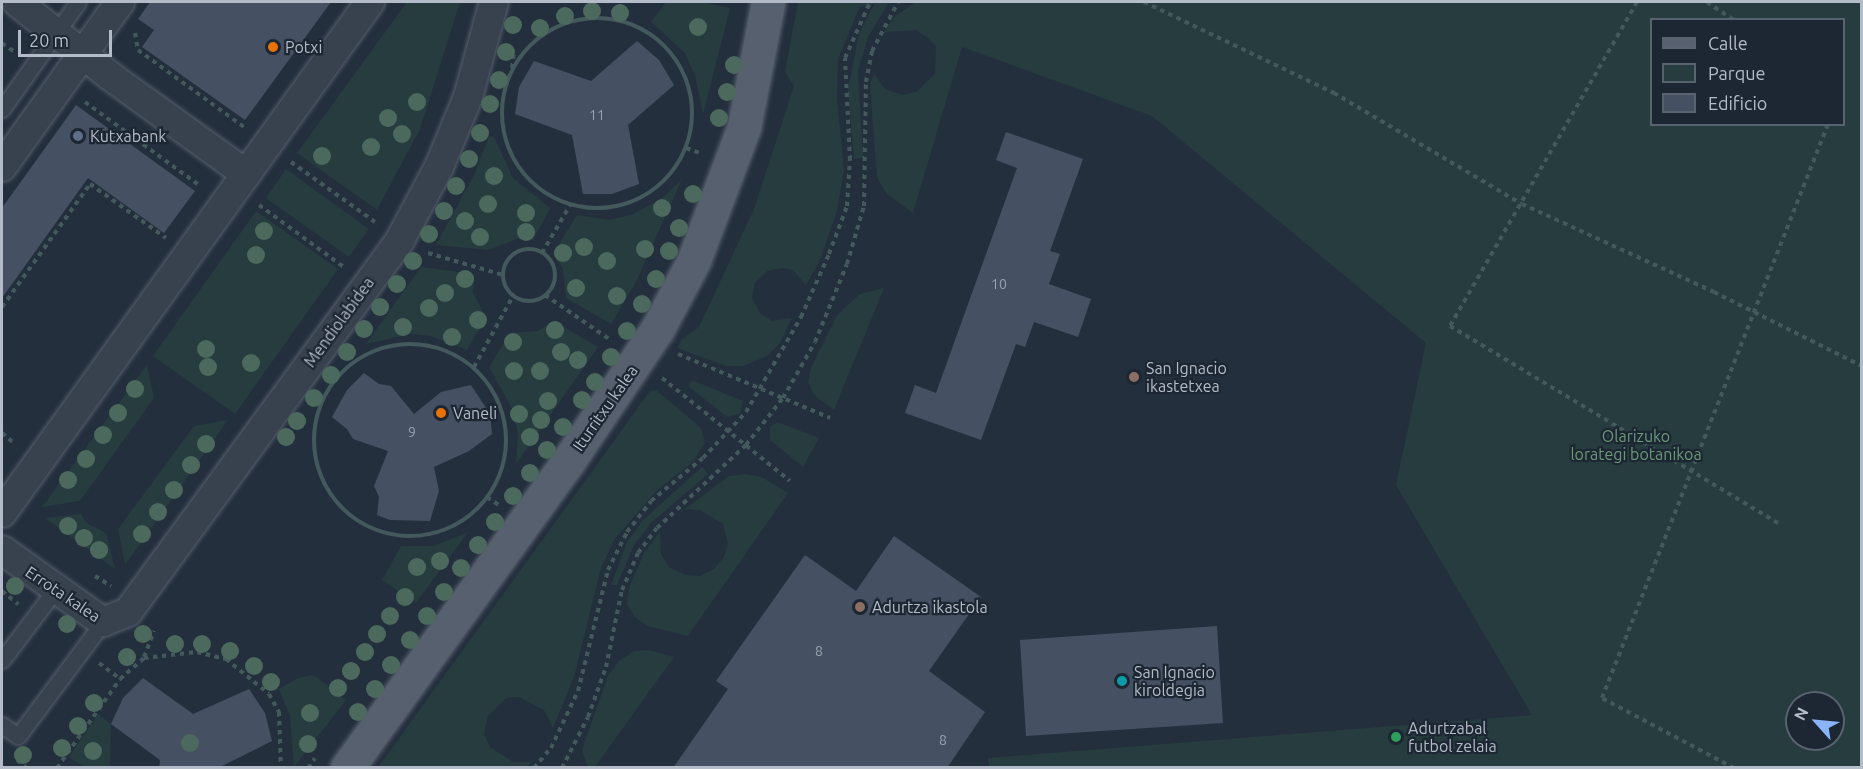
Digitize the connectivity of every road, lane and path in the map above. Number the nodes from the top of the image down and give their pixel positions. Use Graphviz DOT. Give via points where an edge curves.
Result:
graph roads {
  1 [pos="17,2"];
  2 [pos="78,2"];
  3 [pos="370,2"];
  4 [pos="494,2"];
  5 [pos="768,2"];
  6 [pos="870,2"];
  7 [pos="898,2"];
  8 [pos="1144,2"];
  9 [pos="1636,2"];
  10 [pos="1707,2"];
  11 [pos="127,13"];
  12 [pos="1731,18"];
  13 [pos="57,33"];
  14 [pos="2,43"];
  15 [pos="82,54"];
  16 [pos="33,65"];
  17 [pos="60,85"];
  18 [pos="2,109"];
  19 [pos="252,118"];
  20 [pos="1827,126"];
  21 [pos="244,128"];
  22 [pos="704,142"];
  23 [pos="280,147"];
  24 [pos="686,148"];
  25 [pos="701,153"];
  26 [pos="697,164"];
  27 [pos="2,167"];
  28 [pos="254,184"];
  29 [pos="196,196"];
  30 [pos="256,202"];
  31 [pos="1522,204"];
  32 [pos="570,206"];
  33 [pos="249,212"];
  34 [pos="172,230"];
  35 [pos="399,240"];
  36 [pos="542,253"];
  37 [pos="503,275"];
  38 [pos="339,278"];
  39 [pos="545,295"];
  40 [pos="513,296"];
  41 [pos="2,307"];
  42 [pos="1754,314"];
  43 [pos="617,331"];
  44 [pos="611,341"];
  45 [pos="605,350"];
  46 [pos="671,352"];
  47 [pos="638,360"];
  48 [pos="1862,366"];
  49 [pos="474,367"];
  50 [pos="762,388"];
  51 [pos="783,398"];
  52 [pos="830,418"];
  53 [pos="729,432"];
  54 [pos="746,445"];
  55 [pos="1692,472"];
  56 [pos="790,481"];
  57 [pos="506,495"];
  58 [pos="487,497"];
  59 [pos="499,505"];
  60 [pos="2,513"];
  61 [pos="492,514"];
  62 [pos="1778,523"];
  63 [pos="2,550"];
  64 [pos="88,571"];
  65 [pos="55,590"];
  66 [pos="116,608"];
  67 [pos="2,660"];
  68 [pos="2,725"];
  69 [pos="334,758"];
  70 [pos="57,768"];
  71 [pos="281,768"];
  72 [pos="308,768"];
  73 [pos="534,768"];
  74 [pos="562,768"];
  75 [pos="1734,768"];
  1 -- 13 [label="street"];
  2 -- 13 [label="lane"];
  3 -- 23 [label="street"];
  4 -- 35 [label="street, Mendiolabidea" via="468,97 439,167"];
  5 -- 47 [label="main road, Iturritxu kalea" via="744,127 717,206 694,260"];
  6 -- 50 [label="path" via="845,58 850,160 847,206 801,316"];
  7 -- 51 [label="path" via="872,51 866,82 864,206 847,264 815,342"];
  8 -- 31 [label="path" via="1334,93"];
  9 -- 31 [label="path"];
  10 -- 12 [label="path"];
  11 -- 15 [label="street"];
  11 -- 21 [label="path" via="138,50"];
  13 -- 15 [label="street"];
  13 -- 16 [label="lane"];
  14 -- 16 [label="path"];
  15 -- 17 [label="street"];
  15 -- 28 [label="street"];
  16 -- 18 [label="lane"];
  17 -- 27 [label="street"];
  17 -- 29 [label="path" via="202,188"];
  19 -- 21 [label="path"];
  20 -- 42 [label="path"];
  21 -- 23 [label="path"];
  22 -- 25 [label="path"];
  23 -- 28 [label="street"];
  23 -- 35 [label="path" via="286,159"];
  24 -- 25 [label="path"];
  24 -- 32 [label="path" via="651,192 626,204 598,209"];
  24 -- 32 [label="path" via="692,123 691,96 683,71 668,49 649,32 625,21 598,17 572,20 548,30 527,47 512,68 501,103 504,137 517,167 541,191"];
  25 -- 26 [label="path"];
  28 -- 30 [label="path"];
  28 -- 60 [label="street"];
  30 -- 33 [label="path"];
  30 -- 38 [label="path" via="346,268"];
  31 -- 42 [label="path"];
  31 -- 55 [label="path" via="1450,326"];
  32 -- 36 [label="path"];
  34 -- 41 [label="path" via="165,238 90,184"];
  35 -- 37 [label="path" via="425,253"];
  35 -- 66 [label="street, Mendiolabidea"];
  36 -- 37 [label="path" via="520,251 508,260"];
  36 -- 39 [label="path" via="555,273"];
  37 -- 40 [label="path"];
  39 -- 40 [label="path" via="526,301"];
  39 -- 44 [label="path"];
  40 -- 49 [label="path"];
  42 -- 48 [label="path"];
  42 -- 55 [label="path"];
  43 -- 44 [label="path"];
  44 -- 45 [label="path"];
  44 -- 47 [label="path"];
  46 -- 50 [label="path"];
  47 -- 53 [label="path"];
  47 -- 69 [label="main road, Iturritxu kalea"];
  49 -- 58 [label="path" via="492,388 503,415 506,444 501,472"];
  49 -- 58 [label="path" via="446,349 414,342 382,346 352,361 317,408 312,446 322,484 347,515 382,533 421,536 458,524"];
  50 -- 51 [label="path"];
  50 -- 53 [label="path"];
  51 -- 52 [label="path"];
  51 -- 54 [label="path"];
  53 -- 54 [label="path"];
  53 -- 73 [label="path" via="651,501 627,532 608,570 578,691 551,748"];
  54 -- 56 [label="path"];
  54 -- 74 [label="path" via="657,528 638,553 622,590 606,667 588,717"];
  55 -- 62 [label="path"];
  55 -- 75 [label="path" via="1602,698"];
  57 -- 59 [label="path"];
  58 -- 59 [label="path"];
  59 -- 61 [label="path"];
  63 -- 65 [label="street, Errota kalea"];
  64 -- 66 [label="path"];
  65 -- 66 [label="street, Errota kalea"];
  65 -- 67 [label="lane"];
  66 -- 68 [label="lane" via="18,736"];
  69 -- 72 [label="path"];
  70 -- 71 [label="path" via="120,679 144,658 196,652 226,659 269,694 279,712"];
}
